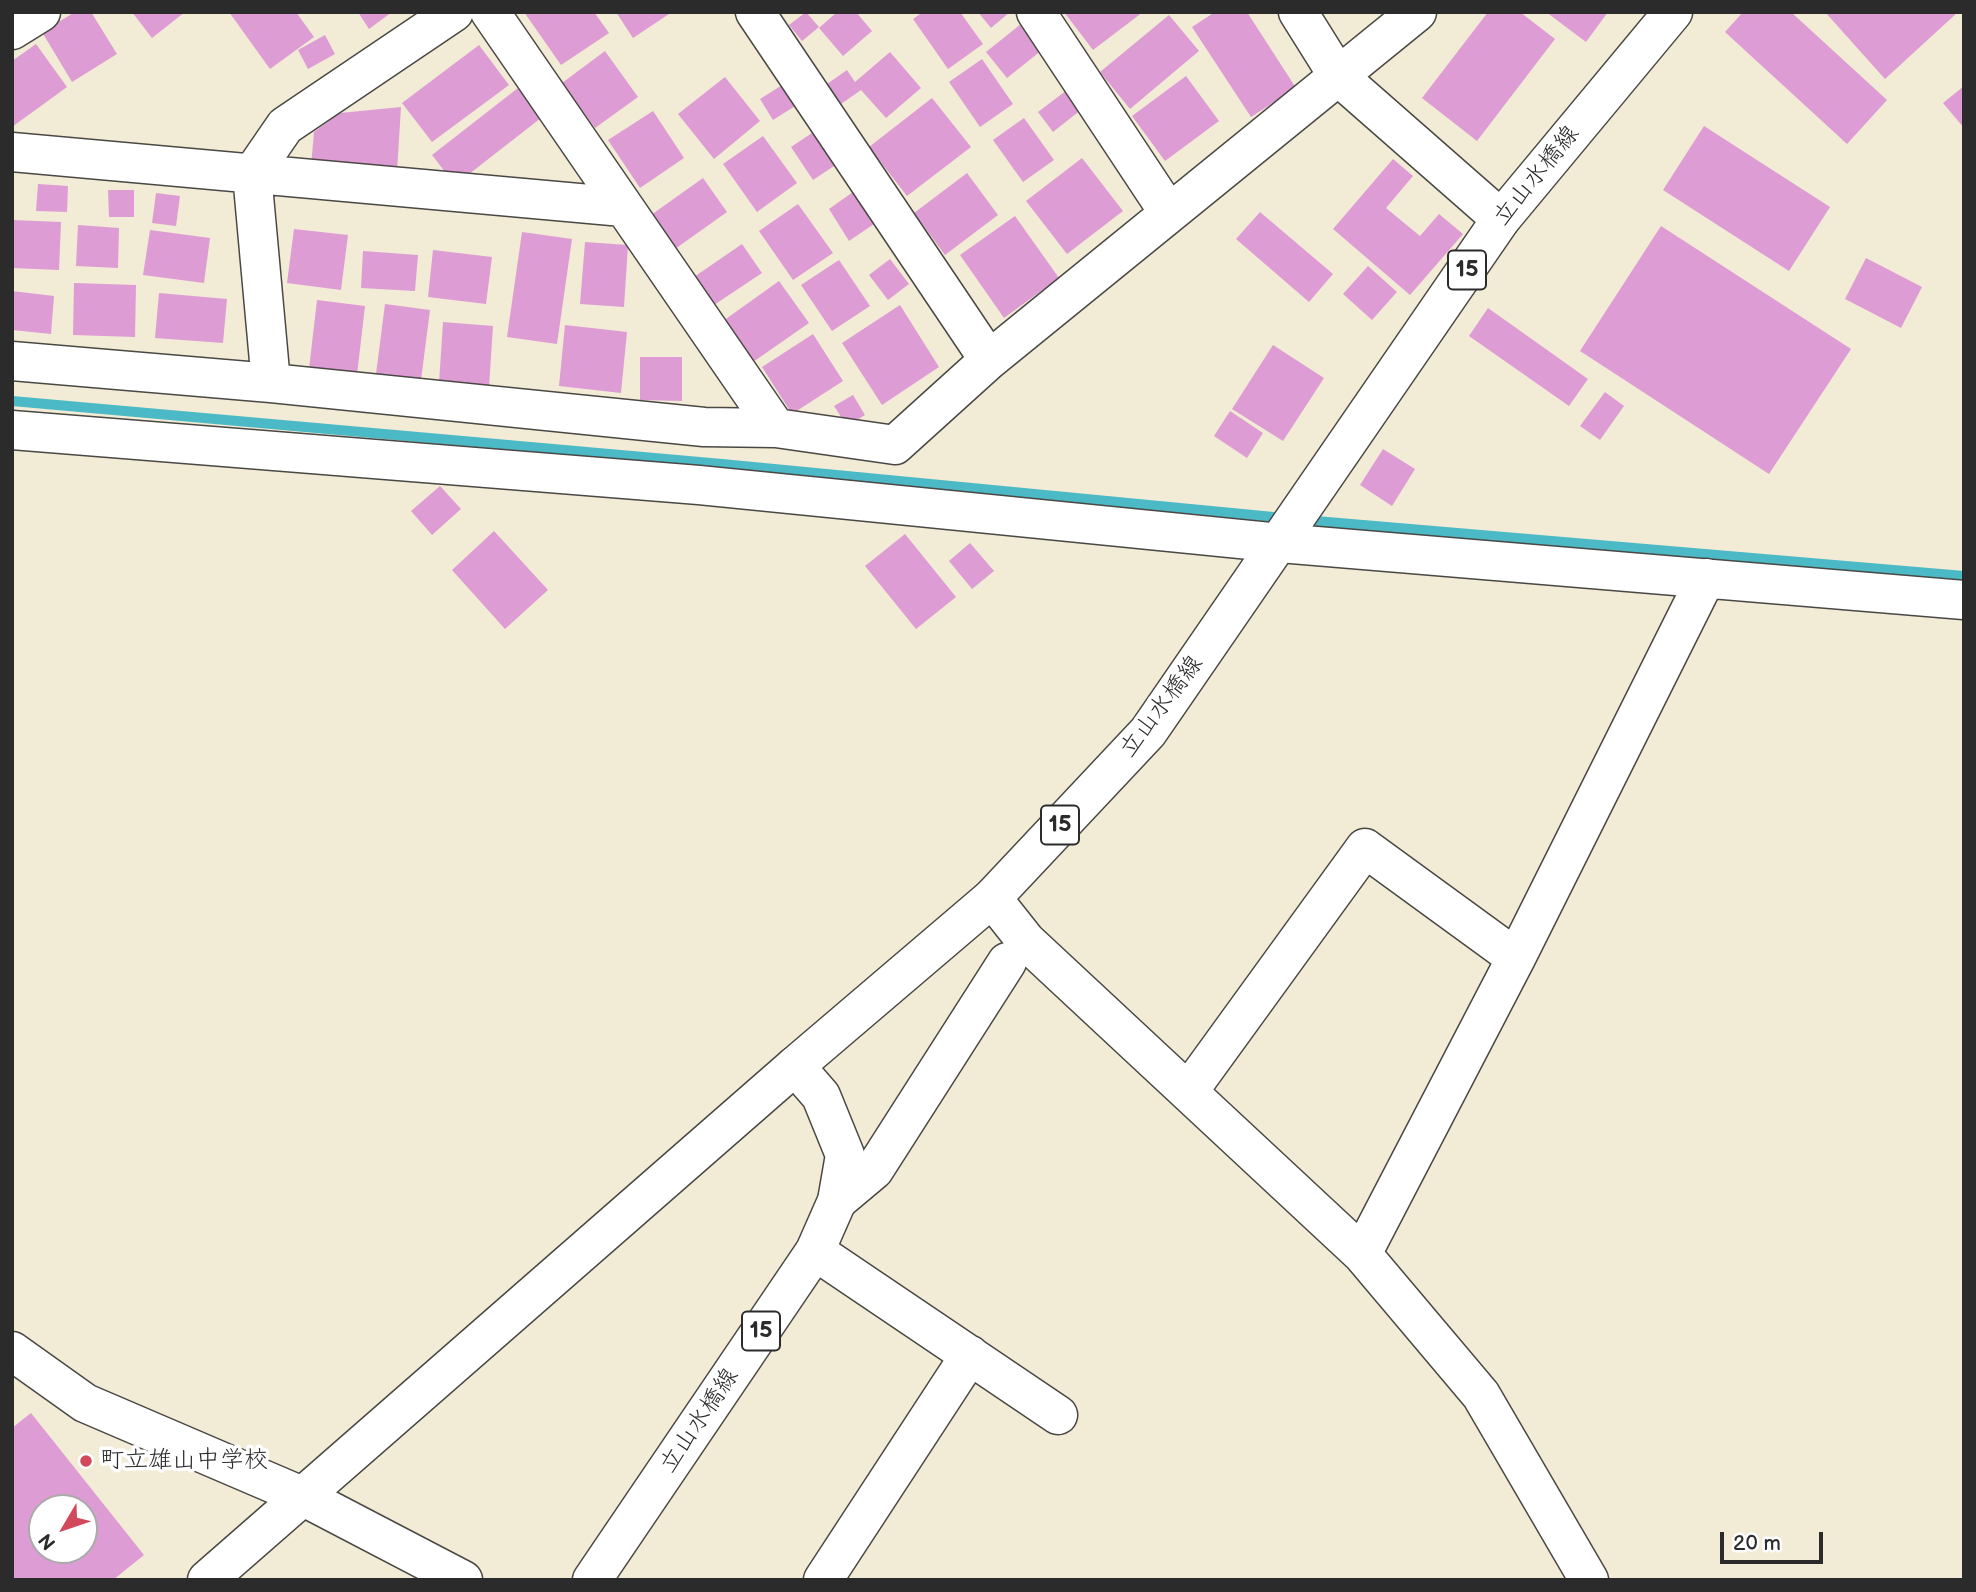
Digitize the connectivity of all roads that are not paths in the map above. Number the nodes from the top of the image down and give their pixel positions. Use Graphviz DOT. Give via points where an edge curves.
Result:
graph roads {
  1 [pos="41,12"];
  2 [pos="454,12"];
  3 [pos="490,12"];
  4 [pos="755,12"];
  5 [pos="1036,12"];
  6 [pos="1298,12"];
  7 [pos="1417,12"];
  8 [pos="1674,12"];
  9 [pos="12,30"];
  10 [pos="1338,76"];
  11 [pos="12,152"];
  12 [pos="252,174"];
  13 [pos="623,207"];
  14 [pos="1169,213"];
  15 [pos="1501,219"];
  16 [pos="989,360"];
  17 [pos="12,361"];
  18 [pos="271,383"];
  19 [pos="704,427"];
  20 [pos="776,428"];
  21 [pos="12,430"];
  22 [pos="699,485"];
  23 [pos="1280,543"];
  24 [pos="1706,579"];
  25 [pos="1964,600"];
  26 [pos="992,898"];
  27 [pos="1516,958"];
  28 [pos="1007,962"];
  29 [pos="795,1066"];
  30 [pos="1188,1092"];
  31 [pos="837,1202"];
  32 [pos="815,1251"];
  33 [pos="1362,1254"];
  34 [pos="12,1351"];
  35 [pos="970,1355"];
  36 [pos="1058,1415"];
  37 [pos="302,1496"];
  38 [pos="207,1580"];
  39 [pos="463,1580"];
  40 [pos="592,1580"];
  41 [pos="823,1580"];
  42 [pos="1589,1580"];
  1 -- 9 [label="street"];
  2 -- 12 [label="street" via="285,126"];
  3 -- 13 [label="street"];
  4 -- 16 [label="street"];
  5 -- 14 [label="street"];
  6 -- 10 [label="street"];
  7 -- 10 [label="street"];
  8 -- 15 [label="street, 立山水橋線 / 15"];
  10 -- 14 [label="street"];
  10 -- 15 [label="street"];
  11 -- 12 [label="street"];
  12 -- 13 [label="street"];
  12 -- 18 [label="street"];
  13 -- 20 [label="street"];
  14 -- 16 [label="street"];
  15 -- 23 [label="street, 立山水橋線 / 15"];
  16 -- 20 [label="street" via="895,444"];
  17 -- 18 [label="street"];
  18 -- 19 [label="street"];
  19 -- 20 [label="street"];
  19 -- 22 [label="street"];
  21 -- 22 [label="street"];
  22 -- 23 [label="street"];
  23 -- 24 [label="street"];
  23 -- 26 [label="street, 立山水橋線 / 15" via="1149,732"];
  24 -- 25 [label="street"];
  24 -- 27 [label="street"];
  26 -- 29 [label="street, 立山水橋線 / 15"];
  26 -- 30 [label="street" via="1026,941"];
  27 -- 30 [label="street" via="1364,848"];
  27 -- 33 [label="street"];
  28 -- 31 [label="street" via="874,1170"];
  29 -- 31 [label="street, 立山水橋線 / 15" via="821,1096 845,1155"];
  29 -- 37 [label="street"];
  30 -- 33 [label="street"];
  31 -- 32 [label="street, 立山水橋線 / 15"];
  32 -- 35 [label="street"];
  32 -- 40 [label="street, 立山水橋線 / 15"];
  33 -- 42 [label="street" via="1481,1395"];
  34 -- 37 [label="street" via="85,1403"];
  35 -- 36 [label="street"];
  35 -- 41 [label="street"];
  37 -- 38 [label="street"];
  37 -- 39 [label="street"];
}
